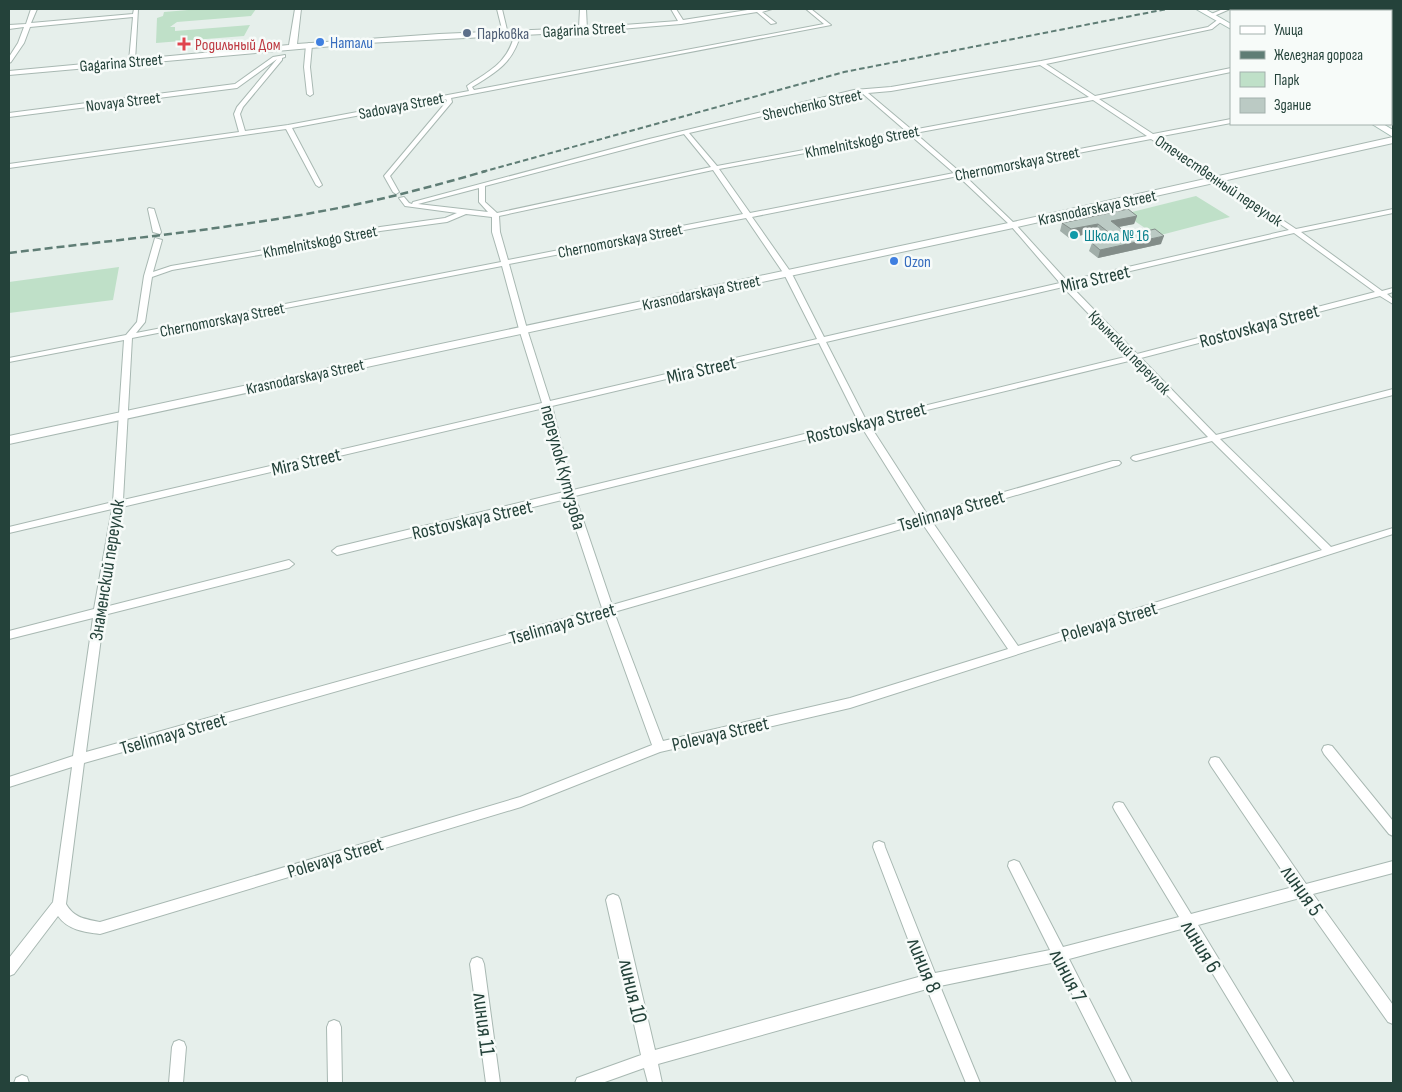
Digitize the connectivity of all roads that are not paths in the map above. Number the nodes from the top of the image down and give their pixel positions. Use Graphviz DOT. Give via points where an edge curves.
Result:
graph roads {
  1 [pos="34,9"];
  2 [pos="298,9"];
  3 [pos="499,9"];
  4 [pos="583,9"];
  5 [pos="674,9"];
  6 [pos="770,9"];
  7 [pos="808,9"];
  8 [pos="1200,9"];
  9 [pos="1227,9"];
  10 [pos="756,10"];
  11 [pos="136,12"];
  12 [pos="1212,15"];
  13 [pos="1220,20"];
  14 [pos="681,22"];
  15 [pos="773,23"];
  16 [pos="29,25"];
  17 [pos="1230,26"];
  18 [pos="9,27"];
  19 [pos="583,30"];
  20 [pos="518,32"];
  21 [pos="506,33"];
  22 [pos="309,45"];
  23 [pos="293,46"];
  24 [pos="284,47"];
  25 [pos="282,56"];
  26 [pos="9,61"];
  27 [pos="132,61"];
  28 [pos="1041,63"];
  29 [pos="1230,70"];
  30 [pos="9,73"];
  31 [pos="472,92"];
  32 [pos="864,92"];
  33 [pos="310,94"];
  34 [pos="448,96"];
  35 [pos="1096,98"];
  36 [pos="9,115"];
  37 [pos="1230,121"];
  38 [pos="1379,125"];
  39 [pos="288,127"];
  40 [pos="686,132"];
  41 [pos="910,132"];
  42 [pos="243,134"];
  43 [pos="1393,134"];
  44 [pos="1155,137"];
  45 [pos="1393,140"];
  46 [pos="9,166"];
  47 [pos="715,168"];
  48 [pos="960,175"];
  49 [pos="1218,181"];
  50 [pos="319,184"];
  51 [pos="482,186"];
  52 [pos="396,192"];
  53 [pos="402,198"];
  54 [pos="406,206"];
  55 [pos="152,209"];
  56 [pos="467,211"];
  57 [pos="1393,211"];
  58 [pos="495,215"];
  59 [pos="749,216"];
  60 [pos="1013,225"];
  61 [pos="1295,231"];
  62 [pos="152,258"];
  63 [pos="505,263"];
  64 [pos="171,268"];
  65 [pos="788,274"];
  66 [pos="148,276"];
  67 [pos="1066,285"];
  68 [pos="1393,290"];
  69 [pos="1381,293"];
  70 [pos="1393,302"];
  71 [pos="523,329"];
  72 [pos="128,338"];
  73 [pos="823,340"];
  74 [pos="1135,357"];
  75 [pos="9,360"];
  76 [pos="1393,392"];
  77 [pos="547,404"];
  78 [pos="123,416"];
  79 [pos="863,422"];
  80 [pos="1213,437"];
  81 [pos="9,440"];
  82 [pos="1136,458"];
  83 [pos="1116,463"];
  84 [pos="570,496"];
  85 [pos="118,505"];
  86 [pos="924,518"];
  87 [pos="9,530"];
  88 [pos="1393,531"];
  89 [pos="338,551"];
  90 [pos="1330,552"];
  91 [pos="288,564"];
  92 [pos="608,610"];
  93 [pos="99,611"];
  94 [pos="9,635"];
  95 [pos="1015,650"];
  96 [pos="659,747"];
  97 [pos="1328,750"];
  98 [pos="80,759"];
  99 [pos="1215,762"];
  100 [pos="9,782"];
  101 [pos="1119,807"];
  102 [pos="1393,830"];
  103 [pos="879,846"];
  104 [pos="1014,866"];
  105 [pos="1393,867"];
  106 [pos="1303,891"];
  107 [pos="613,900"];
  108 [pos="59,904"];
  109 [pos="1188,922"];
  110 [pos="1059,955"];
  111 [pos="478,964"];
  112 [pos="9,969"];
  113 [pos="931,981"];
  114 [pos="1393,1017"];
  115 [pos="334,1027"];
  116 [pos="179,1047"];
  117 [pos="650,1059"];
  118 [pos="176,1083"];
  119 [pos="335,1083"];
  120 [pos="493,1083"];
  121 [pos="582,1083"];
  122 [pos="655,1083"];
  123 [pos="973,1083"];
  124 [pos="1125,1083"];
  125 [pos="1287,1083"];
  1 -- 16 [label="street"];
  2 -- 23 [label="street"];
  3 -- 21 [label="street"];
  4 -- 19 [label="street"];
  5 -- 14 [label="street"];
  6 -- 10 [label="street, Gagarina Street"];
  7 -- 31 [label="street, Sadovaya Street" via="828,25"];
  8 -- 12 [label="main road"];
  9 -- 12 [label="street"];
  10 -- 14 [label="street, Gagarina Street"];
  10 -- 15 [label="street"];
  11 -- 16 [label="street"];
  11 -- 27 [label="street"];
  12 -- 13 [label="main road"];
  13 -- 17 [label="main road"];
  13 -- 28 [label="street, Shevchenko Street" via="1210,28"];
  14 -- 19 [label="street, Gagarina Street"];
  16 -- 18 [label="street"];
  16 -- 26 [label="street" via="22,43"];
  19 -- 20 [label="street, Gagarina Street"];
  20 -- 21 [label="street, Gagarina Street"];
  20 -- 31 [label="street" via="516,45 507,60 469,87"];
  21 -- 22 [label="street, Gagarina Street"];
  22 -- 23 [label="street, Gagarina Street"];
  22 -- 33 [label="street"];
  23 -- 24 [label="street, Gagarina Street"];
  24 -- 25 [label="street"];
  24 -- 27 [label="street, Gagarina Street"];
  25 -- 36 [label="street, Novaya Street" via="238,86"];
  25 -- 42 [label="street" via="240,107 237,114"];
  27 -- 30 [label="street, Gagarina Street"];
  28 -- 32 [label="street, Shevchenko Street"];
  28 -- 35 [label="street, Отечественный переулок"];
  29 -- 35 [label="street, Khmelnitskogo Street"];
  31 -- 34 [label="street, Sadovaya Street"];
  32 -- 40 [label="street, Shevchenko Street"];
  32 -- 41 [label="street, Крымский переулок"];
  34 -- 39 [label="street, Sadovaya Street"];
  34 -- 52 [label="street" via="450,101 387,176"];
  35 -- 41 [label="street, Khmelnitskogo Street"];
  35 -- 44 [label="street, Отечественный переулок"];
  37 -- 44 [label="street, Chernomorskaya Street"];
  38 -- 43 [label="main road"];
  39 -- 42 [label="street, Sadovaya Street"];
  39 -- 50 [label="street"];
  40 -- 47 [label="street"];
  40 -- 51 [label="street, Shevchenko Street"];
  41 -- 47 [label="street, Khmelnitskogo Street"];
  41 -- 48 [label="street, Крымский переулок"];
  42 -- 46 [label="street, Sadovaya Street"];
  44 -- 48 [label="street, Chernomorskaya Street"];
  44 -- 49 [label="street, Отечественный переулок"];
  45 -- 49 [label="street, Krasnodarskaya Street"];
  47 -- 58 [label="street, Khmelnitskogo Street"];
  47 -- 59 [label="street"];
  48 -- 59 [label="street, Chernomorskaya Street"];
  48 -- 60 [label="street, Крымский переулок"];
  49 -- 60 [label="street, Krasnodarskaya Street"];
  49 -- 61 [label="street, Отечественный переулок"];
  51 -- 54 [label="street, Shevchenko Street"];
  51 -- 58 [label="street, переулок Кутузова" via="482,202"];
  53 -- 54 [label="street"];
  54 -- 56 [label="street"];
  55 -- 62 [label="street" via="158,236"];
  56 -- 58 [label="street"];
  56 -- 64 [label="street, Khmelnitskogo Street" via="447,220 380,229 346,238"];
  57 -- 61 [label="street, Mira Street"];
  58 -- 63 [label="street, переулок Кутузова"];
  59 -- 63 [label="street, Chernomorskaya Street"];
  59 -- 65 [label="street"];
  60 -- 65 [label="street, Krasnodarskaya Street"];
  60 -- 67 [label="street, Крымский переулок"];
  61 -- 67 [label="street, Mira Street"];
  61 -- 69 [label="street, Отечественный переулок"];
  62 -- 64 [label="street"];
  62 -- 66 [label="street"];
  63 -- 71 [label="street, переулок Кутузова"];
  63 -- 72 [label="street, Chernomorskaya Street"];
  64 -- 66 [label="street, Khmelnitskogo Street"];
  65 -- 71 [label="street, Krasnodarskaya Street"];
  65 -- 73 [label="street"];
  66 -- 72 [label="street" via="141,322"];
  67 -- 73 [label="street, Mira Street"];
  67 -- 74 [label="street, Крымский переулок"];
  68 -- 69 [label="street, Rostovskaya Street"];
  69 -- 70 [label="street, Отечественный переулок"];
  69 -- 74 [label="street, Rostovskaya Street"];
  71 -- 77 [label="street, переулок Кутузова"];
  71 -- 78 [label="street, Krasnodarskaya Street"];
  72 -- 75 [label="street, Chernomorskaya Street"];
  72 -- 78 [label="street, Знаменский переулок"];
  73 -- 77 [label="street, Mira Street"];
  73 -- 79 [label="street"];
  74 -- 79 [label="street, Rostovskaya Street"];
  74 -- 80 [label="street, Крымский переулок"];
  76 -- 80 [label="street"];
  77 -- 84 [label="street, переулок Кутузова"];
  77 -- 85 [label="street, Mira Street"];
  78 -- 81 [label="street, Krasnodarskaya Street"];
  78 -- 85 [label="street, Знаменский переулок"];
  79 -- 84 [label="street, Rostovskaya Street"];
  79 -- 86 [label="street"];
  80 -- 82 [label="street"];
  80 -- 90 [label="street, Крымский переулок"];
  83 -- 86 [label="street, Tselinnaya Street"];
  84 -- 89 [label="street, Rostovskaya Street"];
  84 -- 92 [label="street, переулок Кутузова"];
  85 -- 87 [label="street, Mira Street"];
  85 -- 93 [label="street, Знаменский переулок"];
  86 -- 92 [label="street, Tselinnaya Street"];
  86 -- 95 [label="street"];
  88 -- 90 [label="street, Polevaya Street"];
  90 -- 95 [label="street, Polevaya Street"];
  91 -- 93 [label="street"];
  92 -- 96 [label="street, переулок Кутузова"];
  92 -- 98 [label="street, Tselinnaya Street"];
  93 -- 94 [label="street"];
  93 -- 98 [label="street, Знаменский переулок"];
  95 -- 96 [label="street, Polevaya Street" via="850,703"];
  96 -- 108 [label="street, Polevaya Street" via="521,802 100,928 76,925 63,914"];
  97 -- 102 [label="street"];
  98 -- 100 [label="street, Tselinnaya Street"];
  98 -- 108 [label="street, Знаменский переулок"];
  99 -- 106 [label="street, линия 5"];
  101 -- 109 [label="street, линия 6"];
  103 -- 113 [label="street, линия 8"];
  104 -- 110 [label="street, линия 7"];
  105 -- 106 [label="street"];
  106 -- 109 [label="street"];
  106 -- 114 [label="street, линия 5"];
  107 -- 117 [label="street, линия 10"];
  108 -- 112 [label="street"];
  109 -- 110 [label="street"];
  109 -- 125 [label="street, линия 6"];
  110 -- 113 [label="street"];
  110 -- 124 [label="street, линия 7"];
  111 -- 120 [label="street, линия 11"];
  113 -- 117 [label="street"];
  113 -- 123 [label="street, линия 8"];
  115 -- 119 [label="street"];
  116 -- 118 [label="street"];
  117 -- 121 [label="street"];
  117 -- 122 [label="street, линия 10"];
}
